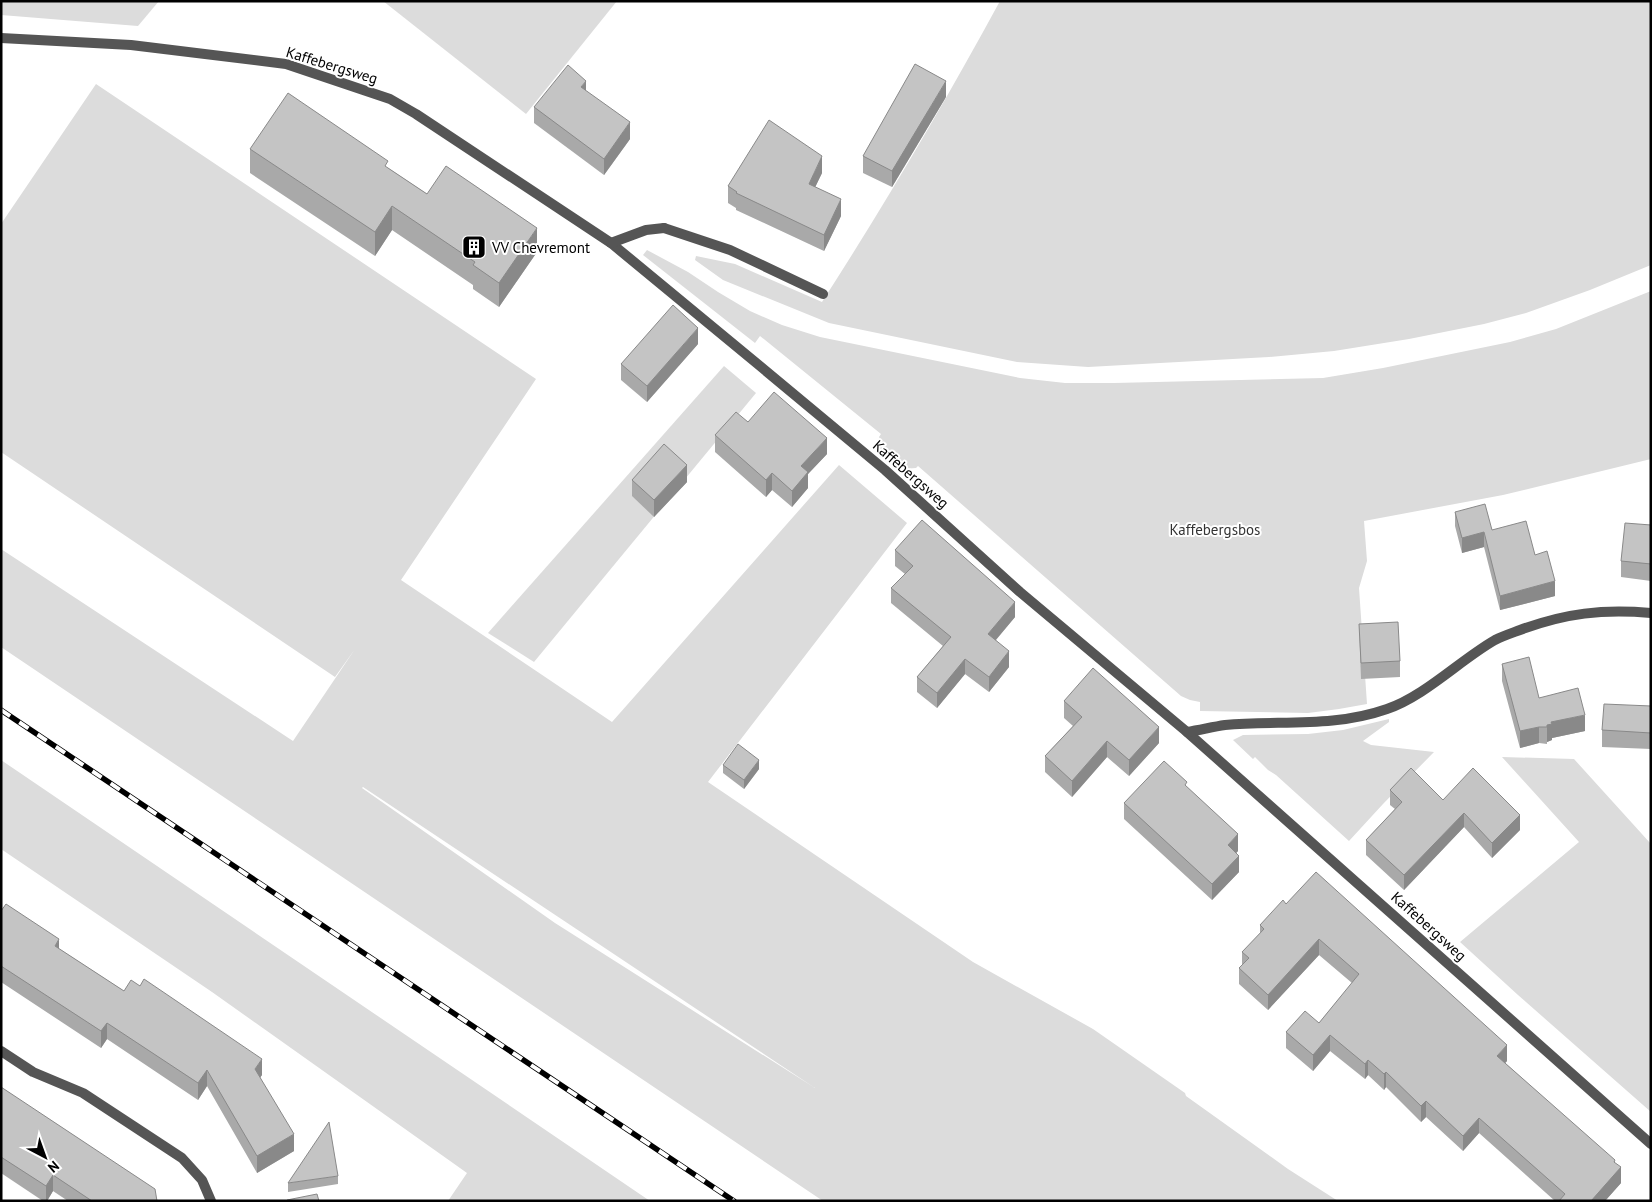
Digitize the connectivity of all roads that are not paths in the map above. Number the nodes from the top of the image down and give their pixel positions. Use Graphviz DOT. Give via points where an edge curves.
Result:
graph roads {
  1 [pos="1,38"];
  2 [pos="611,243"];
  3 [pos="823,294"];
  4 [pos="1651,613"];
  5 [pos="1187,732"];
  6 [pos="1,1051"];
  7 [pos="1651,1144"];
  8 [pos="211,1201"];
  1 -- 2 [label="street, Kaffebergsweg" via="130,45 286,64 390,99"];
  2 -- 3 [label="street" via="646,230 664,228 730,250"];
  2 -- 5 [label="street, Kaffebergsweg" via="885,470 1020,592"];
  4 -- 5 [label="street" via="1586,612 1542,622 1496,639 1419,692 1388,708 1356,718 1310,724 1224,725"];
  5 -- 7 [label="street, Kaffebergsweg"];
  6 -- 8 [label="street" via="33,1072 83,1093 182,1158 202,1180"];
}
